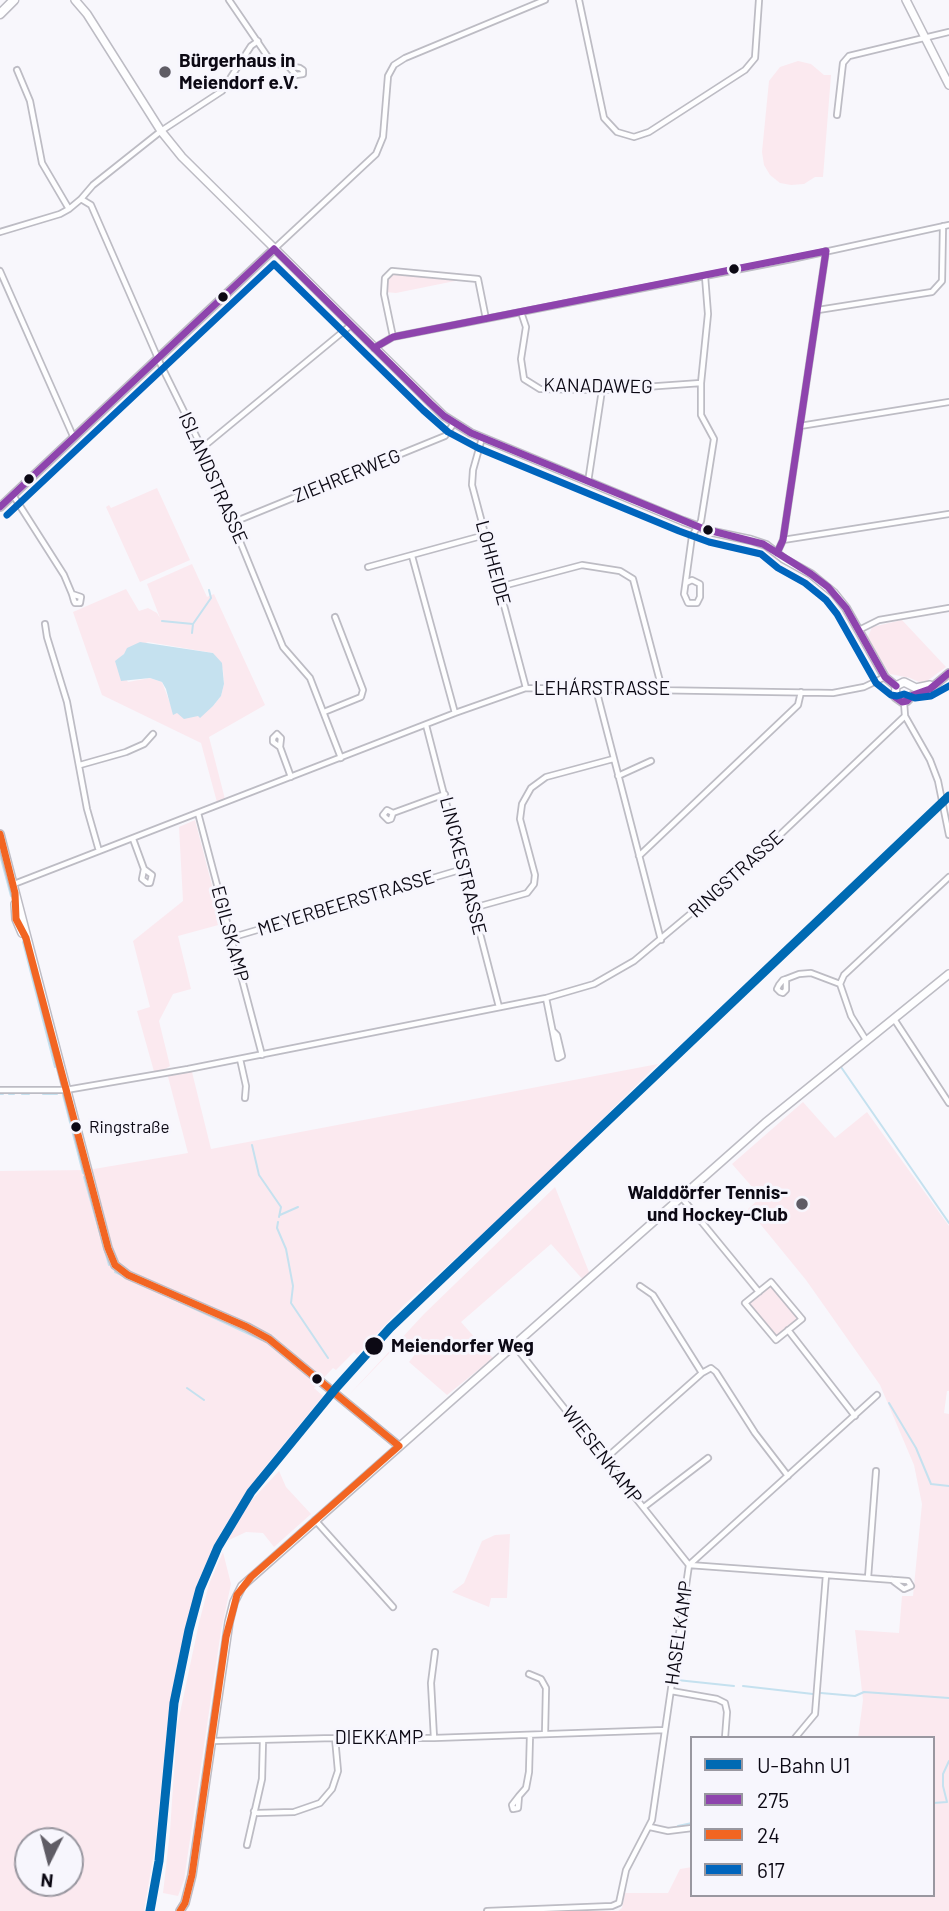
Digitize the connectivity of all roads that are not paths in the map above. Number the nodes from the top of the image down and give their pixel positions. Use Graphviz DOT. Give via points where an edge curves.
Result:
graph roads {
  1 [pos="14,0"];
  2 [pos="75,0"];
  3 [pos="229,0"];
  4 [pos="545,0"];
  5 [pos="579,0"];
  6 [pos="759,0"];
  7 [pos="906,0"];
  8 [pos="0,14"];
  9 [pos="949,32"];
  10 [pos="924,38"];
  11 [pos="258,41"];
  12 [pos="289,67"];
  13 [pos="17,70"];
  14 [pos="949,85"];
  15 [pos="837,115"];
  16 [pos="161,131"];
  17 [pos="81,199"];
  18 [pos="69,209"];
  19 [pos="946,226"];
  20 [pos="0,232"];
  21 [pos="274,249"];
  22 [pos="826,251"];
  23 [pos="0,271"];
  24 [pos="705,276"];
  25 [pos="818,310"];
  26 [pos="521,312"];
  27 [pos="486,319"];
  28 [pos="351,325"];
  29 [pos="393,337"];
  30 [pos="374,348"];
  31 [pos="158,358"];
  32 [pos="701,383"];
  33 [pos="602,390"];
  34 [pos="949,402"];
  35 [pos="454,423"];
  36 [pos="800,426"];
  37 [pos="73,436"];
  38 [pos="482,438"];
  39 [pos="202,448"];
  40 [pos="588,482"];
  41 [pos="13,495"];
  42 [pos="0,507"];
  43 [pos="949,514"];
  44 [pos="234,522"];
  45 [pos="698,527"];
  46 [pos="485,535"];
  47 [pos="783,540"];
  48 [pos="777,553"];
  49 [pos="412,556"];
  50 [pos="368,567"];
  51 [pos="686,583"];
  52 [pos="499,587"];
  53 [pos="72,594"];
  54 [pos="949,608"];
  55 [pos="335,617"];
  56 [pos="45,624"];
  57 [pos="859,630"];
  58 [pos="949,673"];
  59 [pos="885,677"];
  60 [pos="895,686"];
  61 [pos="526,688"];
  62 [pos="596,689"];
  63 [pos="662,689"];
  64 [pos="913,691"];
  65 [pos="800,692"];
  66 [pos="904,702"];
  67 [pos="324,712"];
  68 [pos="455,713"];
  69 [pos="905,716"];
  70 [pos="426,725"];
  71 [pos="153,734"];
  72 [pos="280,747"];
  73 [pos="341,758"];
  74 [pos="613,759"];
  75 [pos="651,761"];
  76 [pos="80,765"];
  77 [pos="618,776"];
  78 [pos="291,777"];
  79 [pos="445,794"];
  80 [pos="393,813"];
  81 [pos="198,814"];
  82 [pos="947,822"];
  83 [pos="0,834"];
  84 [pos="949,835"];
  85 [pos="133,839"];
  86 [pos="99,851"];
  87 [pos="639,856"];
  88 [pos="144,869"];
  89 [pos="463,869"];
  90 [pos="949,877"];
  91 [pos="14,889"];
  92 [pos="473,908"];
  93 [pos="230,938"];
  94 [pos="661,940"];
  95 [pos="949,974"];
  96 [pos="786,979"];
  97 [pos="840,984"];
  98 [pos="545,998"];
  99 [pos="499,1007"];
  100 [pos="893,1018"];
  101 [pos="553,1031"];
  102 [pos="866,1040"];
  103 [pos="262,1055"];
  104 [pos="240,1059"];
  105 [pos="0,1090"];
  106 [pos="66,1090"];
  107 [pos="245,1098"];
  108 [pos="949,1103"];
  109 [pos="681,1197"];
  110 [pos="640,1286"];
  111 [pos="759,1292"];
  112 [pos="788,1330"];
  113 [pos="514,1345"];
  114 [pos="702,1373"];
  115 [pos="877,1395"];
  116 [pos="855,1416"];
  117 [pos="399,1446"];
  118 [pos="708,1458"];
  119 [pos="605,1459"];
  120 [pos="876,1471"];
  121 [pos="789,1477"];
  122 [pos="644,1507"];
  123 [pos="315,1520"];
  124 [pos="689,1565"];
  125 [pos="826,1575"];
  126 [pos="868,1578"];
  127 [pos="892,1580"];
  128 [pos="393,1607"];
  129 [pos="435,1653"];
  130 [pos="530,1674"];
  131 [pos="671,1691"];
  132 [pos="665,1730"];
  133 [pos="545,1734"];
  134 [pos="530,1735"];
  135 [pos="725,1736"];
  136 [pos="797,1736"];
  137 [pos="335,1738"];
  138 [pos="434,1738"];
  139 [pos="262,1740"];
  140 [pos="212,1741"];
  141 [pos="519,1796"];
  142 [pos="254,1811"];
  143 [pos="650,1827"];
  144 [pos="690,1828"];
  145 [pos="247,1845"];
  146 [pos="185,1907"];
  147 [pos="602,1909"];
  148 [pos="180,1911"];
  149 [pos="487,1911"];
  150 [pos="506,1911"];
  1 -- 8 [label="main road"];
  2 -- 16 [label="street"];
  3 -- 11 [label="street"];
  4 -- 21 [label="street" via="394,65 388,76 383,137 376,154"];
  5 -- 6 [label="street" via="604,118 617,132 634,137 745,70 755,58"];
  7 -- 10 [label="street"];
  9 -- 10 [label="street"];
  10 -- 14 [label="street"];
  10 -- 15 [label="street" via="849,55 844,62"];
  11 -- 12 [label="street" via="272,64"];
  11 -- 16 [label="street" via="222,91"];
  13 -- 18 [label="street" via="30,101 42,163"];
  16 -- 17 [label="street"];
  16 -- 21 [label="street"];
  17 -- 18 [label="street"];
  17 -- 31 [label="street, ISLANDSTRASSE" via="91,205"];
  18 -- 20 [label="street"];
  19 -- 22 [label="street"];
  19 -- 25 [label="street" via="942,281 932,292"];
  21 -- 28 [label="street"];
  21 -- 31 [label="street"];
  22 -- 24 [label="street"];
  22 -- 25 [label="street"];
  23 -- 37 [label="street"];
  24 -- 26 [label="street"];
  24 -- 32 [label="street" via="708,314"];
  25 -- 36 [label="street"];
  26 -- 27 [label="street"];
  26 -- 33 [label="street, KANADAWEG" via="526,327 523,379 540,389"];
  27 -- 29 [label="street"];
  27 -- 29 [label="street" via="478,279 392,271 385,278 384,293"];
  28 -- 30 [label="street"];
  28 -- 39 [label="street"];
  29 -- 30 [label="street"];
  30 -- 35 [label="street"];
  31 -- 37 [label="street"];
  31 -- 39 [label="street, ISLANDSTRASSE"];
  32 -- 33 [label="street, KANADAWEG"];
  32 -- 45 [label="street" via="701,415 714,439"];
  33 -- 40 [label="street"];
  34 -- 36 [label="street"];
  35 -- 38 [label="street"];
  35 -- 44 [label="street, ZIEHRERWEG" via="445,436"];
  36 -- 47 [label="street"];
  37 -- 41 [label="street"];
  38 -- 40 [label="street"];
  38 -- 46 [label="street, LOHHEIDE" via="472,485"];
  39 -- 44 [label="street, ISLANDSTRASSE"];
  40 -- 45 [label="street"];
  41 -- 42 [label="street"];
  41 -- 53 [label="street"];
  43 -- 47 [label="street"];
  44 -- 67 [label="street, ISLANDSTRASSE" via="283,648 310,678"];
  45 -- 48 [label="street" via="755,541"];
  45 -- 51 [label="street" via="692,536"];
  46 -- 49 [label="street"];
  46 -- 52 [label="street, LOHHEIDE"];
  47 -- 48 [label="street"];
  48 -- 57 [label="street" via="828,587"];
  49 -- 50 [label="street"];
  49 -- 68 [label="street"];
  51 -- 51 [label="street" via="685,600 696,603 700,584 695,580"];
  52 -- 61 [label="street, LOHHEIDE"];
  52 -- 63 [label="street" via="582,565 620,571 633,579"];
  54 -- 57 [label="street" via="879,620"];
  55 -- 67 [label="street" via="363,690 360,697"];
  56 -- 76 [label="street"];
  57 -- 59 [label="street"];
  58 -- 64 [label="street"];
  59 -- 60 [label="street"];
  59 -- 65 [label="street, LEHÁRSTRASSE" via="854,690"];
  60 -- 64 [label="street" via="904,682"];
  60 -- 66 [label="street" via="895,697"];
  61 -- 62 [label="street, LEHÁRSTRASSE"];
  61 -- 68 [label="street, LEHÁRSTRASSE"];
  62 -- 63 [label="street, LEHÁRSTRASSE"];
  62 -- 74 [label="street"];
  63 -- 65 [label="street, LEHÁRSTRASSE"];
  64 -- 66 [label="street"];
  65 -- 87 [label="street" via="798,705"];
  66 -- 69 [label="street"];
  67 -- 73 [label="street, ISLANDSTRASSE"];
  68 -- 70 [label="street, LEHÁRSTRASSE"];
  69 -- 82 [label="street" via="930,760"];
  69 -- 94 [label="street, RINGSTRASSE" via="744,869"];
  70 -- 73 [label="street, LEHÁRSTRASSE"];
  70 -- 79 [label="street, LINCKESTRASSE"];
  71 -- 76 [label="street" via="126,752"];
  72 -- 78 [label="street"];
  73 -- 78 [label="street, LEHÁRSTRASSE"];
  74 -- 77 [label="street"];
  74 -- 92 [label="street" via="546,777 531,788 520,819 534,884 527,893"];
  75 -- 77 [label="street"];
  76 -- 86 [label="street"];
  77 -- 87 [label="street"];
  78 -- 81 [label="street, LEHÁRSTRASSE"];
  79 -- 80 [label="street"];
  79 -- 89 [label="street, LINCKESTRASSE"];
  81 -- 85 [label="street, LEHÁRSTRASSE"];
  81 -- 93 [label="street, EGILSKAMP"];
  82 -- 84 [label="street"];
  83 -- 91 [label="street"];
  85 -- 86 [label="street, LEHÁRSTRASSE"];
  85 -- 88 [label="street"];
  86 -- 91 [label="street, LEHÁRSTRASSE"];
  87 -- 94 [label="street"];
  89 -- 92 [label="street, LINCKESTRASSE"];
  89 -- 93 [label="street, MEYERBEERSTRASSE"];
  90 -- 97 [label="street" via="844,975"];
  91 -- 106 [label="street" via="16,919 26,938"];
  92 -- 99 [label="street, LINCKESTRASSE"];
  93 -- 103 [label="street, EGILSKAMP"];
  94 -- 98 [label="street, RINGSTRASSE" via="616,974"];
  95 -- 100 [label="street"];
  96 -- 97 [label="street" via="811,973"];
  97 -- 102 [label="street"];
  98 -- 99 [label="street, RINGSTRASSE"];
  98 -- 101 [label="street"];
  99 -- 103 [label="street, RINGSTRASSE"];
  100 -- 102 [label="street"];
  100 -- 108 [label="street"];
  101 -- 101 [label="street" via="552,1037 558,1058 562,1056"];
  102 -- 109 [label="street"];
  103 -- 104 [label="street, RINGSTRASSE"];
  104 -- 106 [label="street, RINGSTRASSE"];
  104 -- 107 [label="street"];
  105 -- 106 [label="street, RINGSTRASSE"];
  106 -- 117 [label="street" via="115,1265 268,1339"];
  109 -- 111 [label="street"];
  109 -- 113 [label="street"];
  110 -- 114 [label="street" via="653,1295"];
  111 -- 112 [label="street" via="745,1303 776,1340"];
  111 -- 112 [label="street" via="771,1282 802,1320"];
  112 -- 116 [label="street"];
  113 -- 117 [label="street"];
  113 -- 119 [label="street, WIESENKAMP"];
  114 -- 119 [label="street"];
  114 -- 121 [label="street" via="711,1368 716,1372"];
  115 -- 116 [label="street, HASELKAMP"];
  116 -- 121 [label="street, HASELKAMP"];
  117 -- 123 [label="street"];
  118 -- 122 [label="street"];
  119 -- 122 [label="street, WIESENKAMP"];
  120 -- 126 [label="street"];
  121 -- 124 [label="street, HASELKAMP"];
  122 -- 124 [label="street, WIESENKAMP"];
  123 -- 128 [label="street"];
  123 -- 140 [label="street" via="237,1595"];
  124 -- 125 [label="street"];
  124 -- 131 [label="street, HASELKAMP"];
  125 -- 126 [label="street"];
  125 -- 136 [label="street" via="815,1714"];
  126 -- 127 [label="street"];
  129 -- 138 [label="street" via="431,1683"];
  130 -- 133 [label="street" via="546,1688"];
  131 -- 132 [label="street, HASELKAMP"];
  131 -- 135 [label="street" via="725,1703"];
  132 -- 133 [label="street, DIEKKAMP"];
  132 -- 143 [label="street, HASELKAMP"];
  133 -- 134 [label="street, DIEKKAMP"];
  134 -- 138 [label="street, DIEKKAMP"];
  134 -- 141 [label="street" via="529,1772"];
  137 -- 138 [label="street, DIEKKAMP"];
  137 -- 139 [label="street, DIEKKAMP"];
  137 -- 142 [label="street" via="338,1771 332,1789 320,1803 294,1812"];
  139 -- 140 [label="street, DIEKKAMP"];
  139 -- 142 [label="street"];
  140 -- 146 [label="street"];
  142 -- 145 [label="street"];
  143 -- 144 [label="street"];
  143 -- 147 [label="street" via="626,1870 619,1903"];
  146 -- 148 [label="street"];
  147 -- 150 [label="street"];
  149 -- 150 [label="street"];
}
